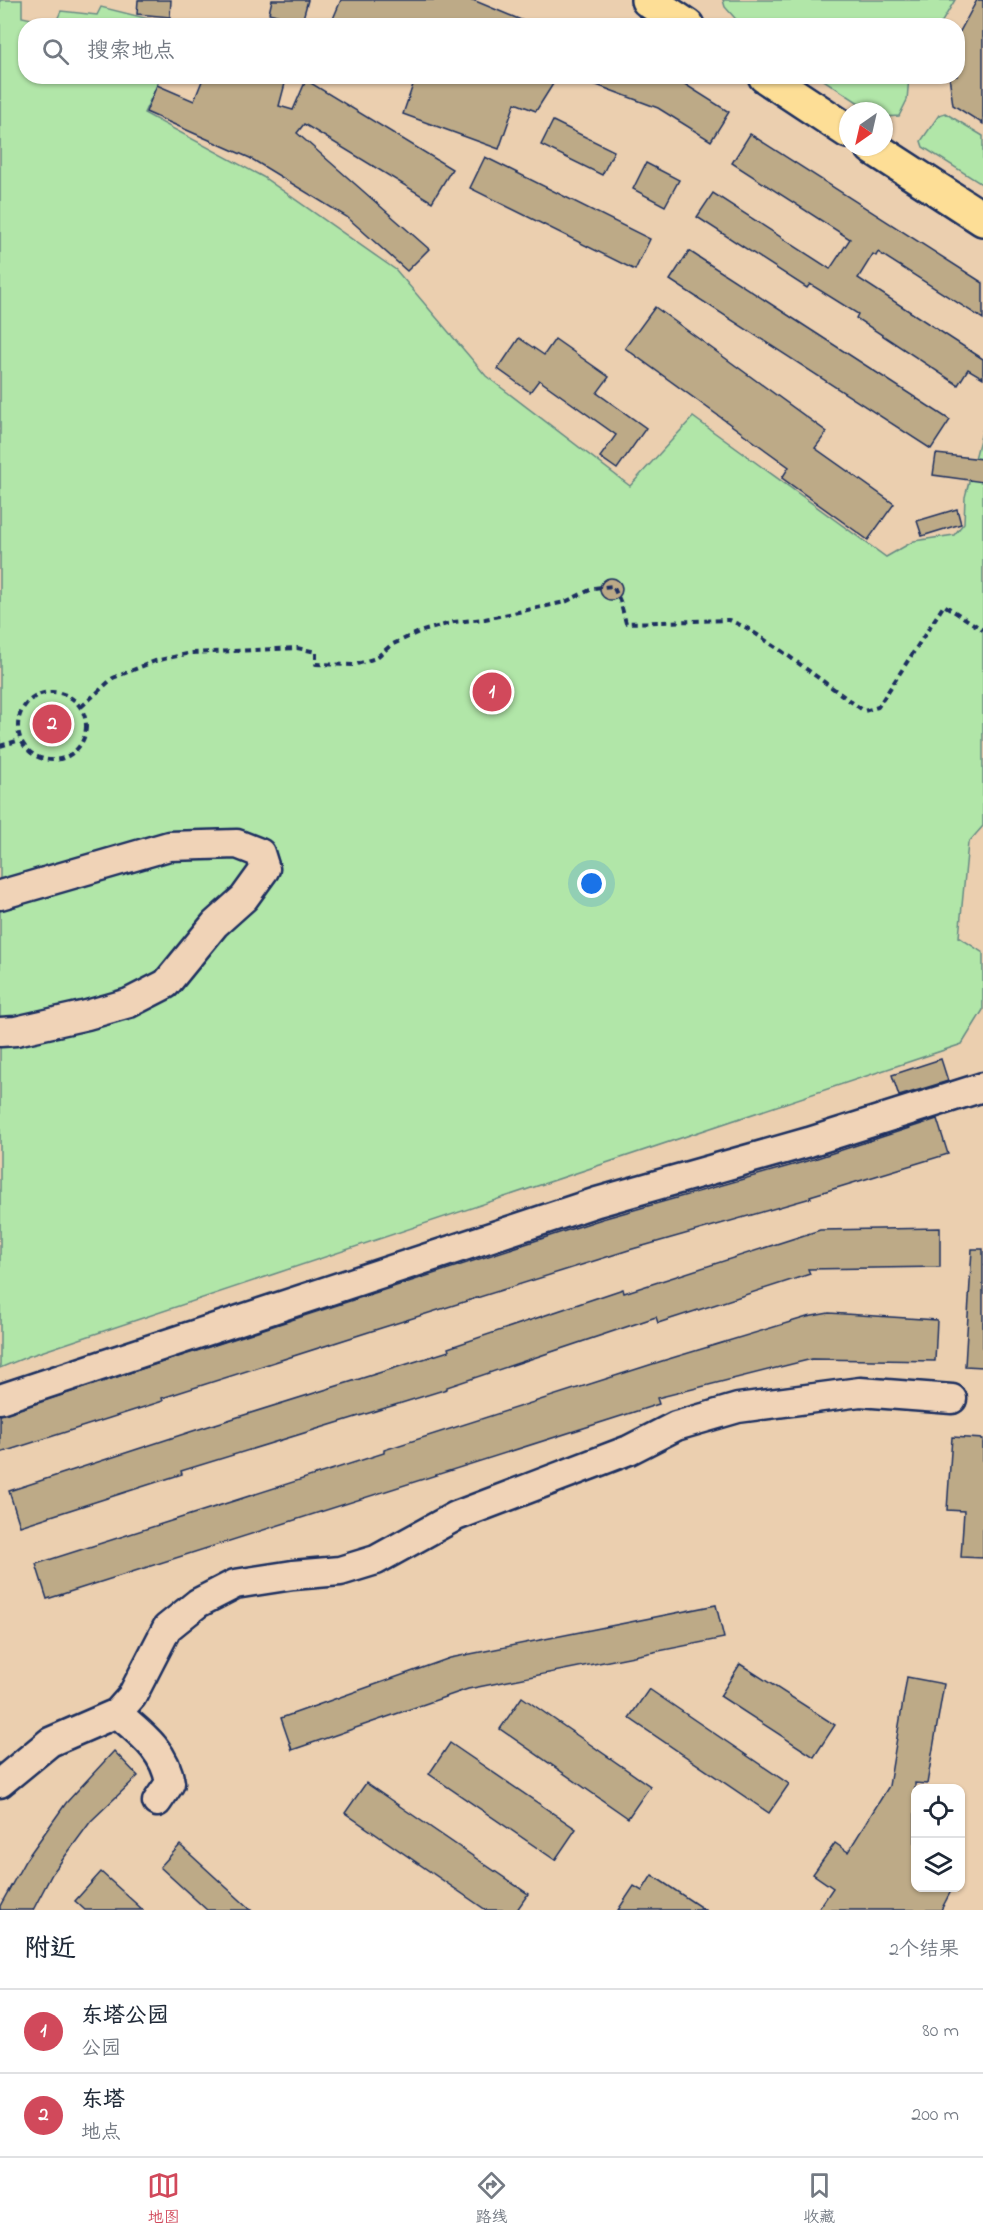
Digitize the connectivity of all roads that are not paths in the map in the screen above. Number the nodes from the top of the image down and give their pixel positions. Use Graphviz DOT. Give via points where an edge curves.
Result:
graph roads {
  1 [pos="648,0"];
  2 [pos="675,18"];
  3 [pos="777,84"];
  4 [pos="839,125"];
  5 [pos="886,156"];
  6 [pos="983,219"];
  7 [pos="0,895"];
  8 [pos="0,1032"];
  9 [pos="983,1087"];
  10 [pos="0,1399"];
  11 [pos="952,1399"];
  12 [pos="117,1713"];
  13 [pos="0,1784"];
  14 [pos="157,1802"];
  1 -- 2 [label="main road"];
  3 -- 4 [label="main road"];
  5 -- 6 [label="main road"];
  7 -- 8 [label="street" via="169,846 237,844 260,853 265,869 244,898 215,924 166,984 129,1003"];
  9 -- 10 [label="street" via="809,1142 597,1202"];
  11 -- 12 [label="street" via="860,1392 738,1408 676,1426 628,1450 456,1516 375,1560 340,1571 235,1584 198,1603 167,1628 132,1696"];
  12 -- 13 [label="street" via="50,1743"];
  12 -- 14 [label="street" via="147,1739 167,1766 170,1782"];
}
